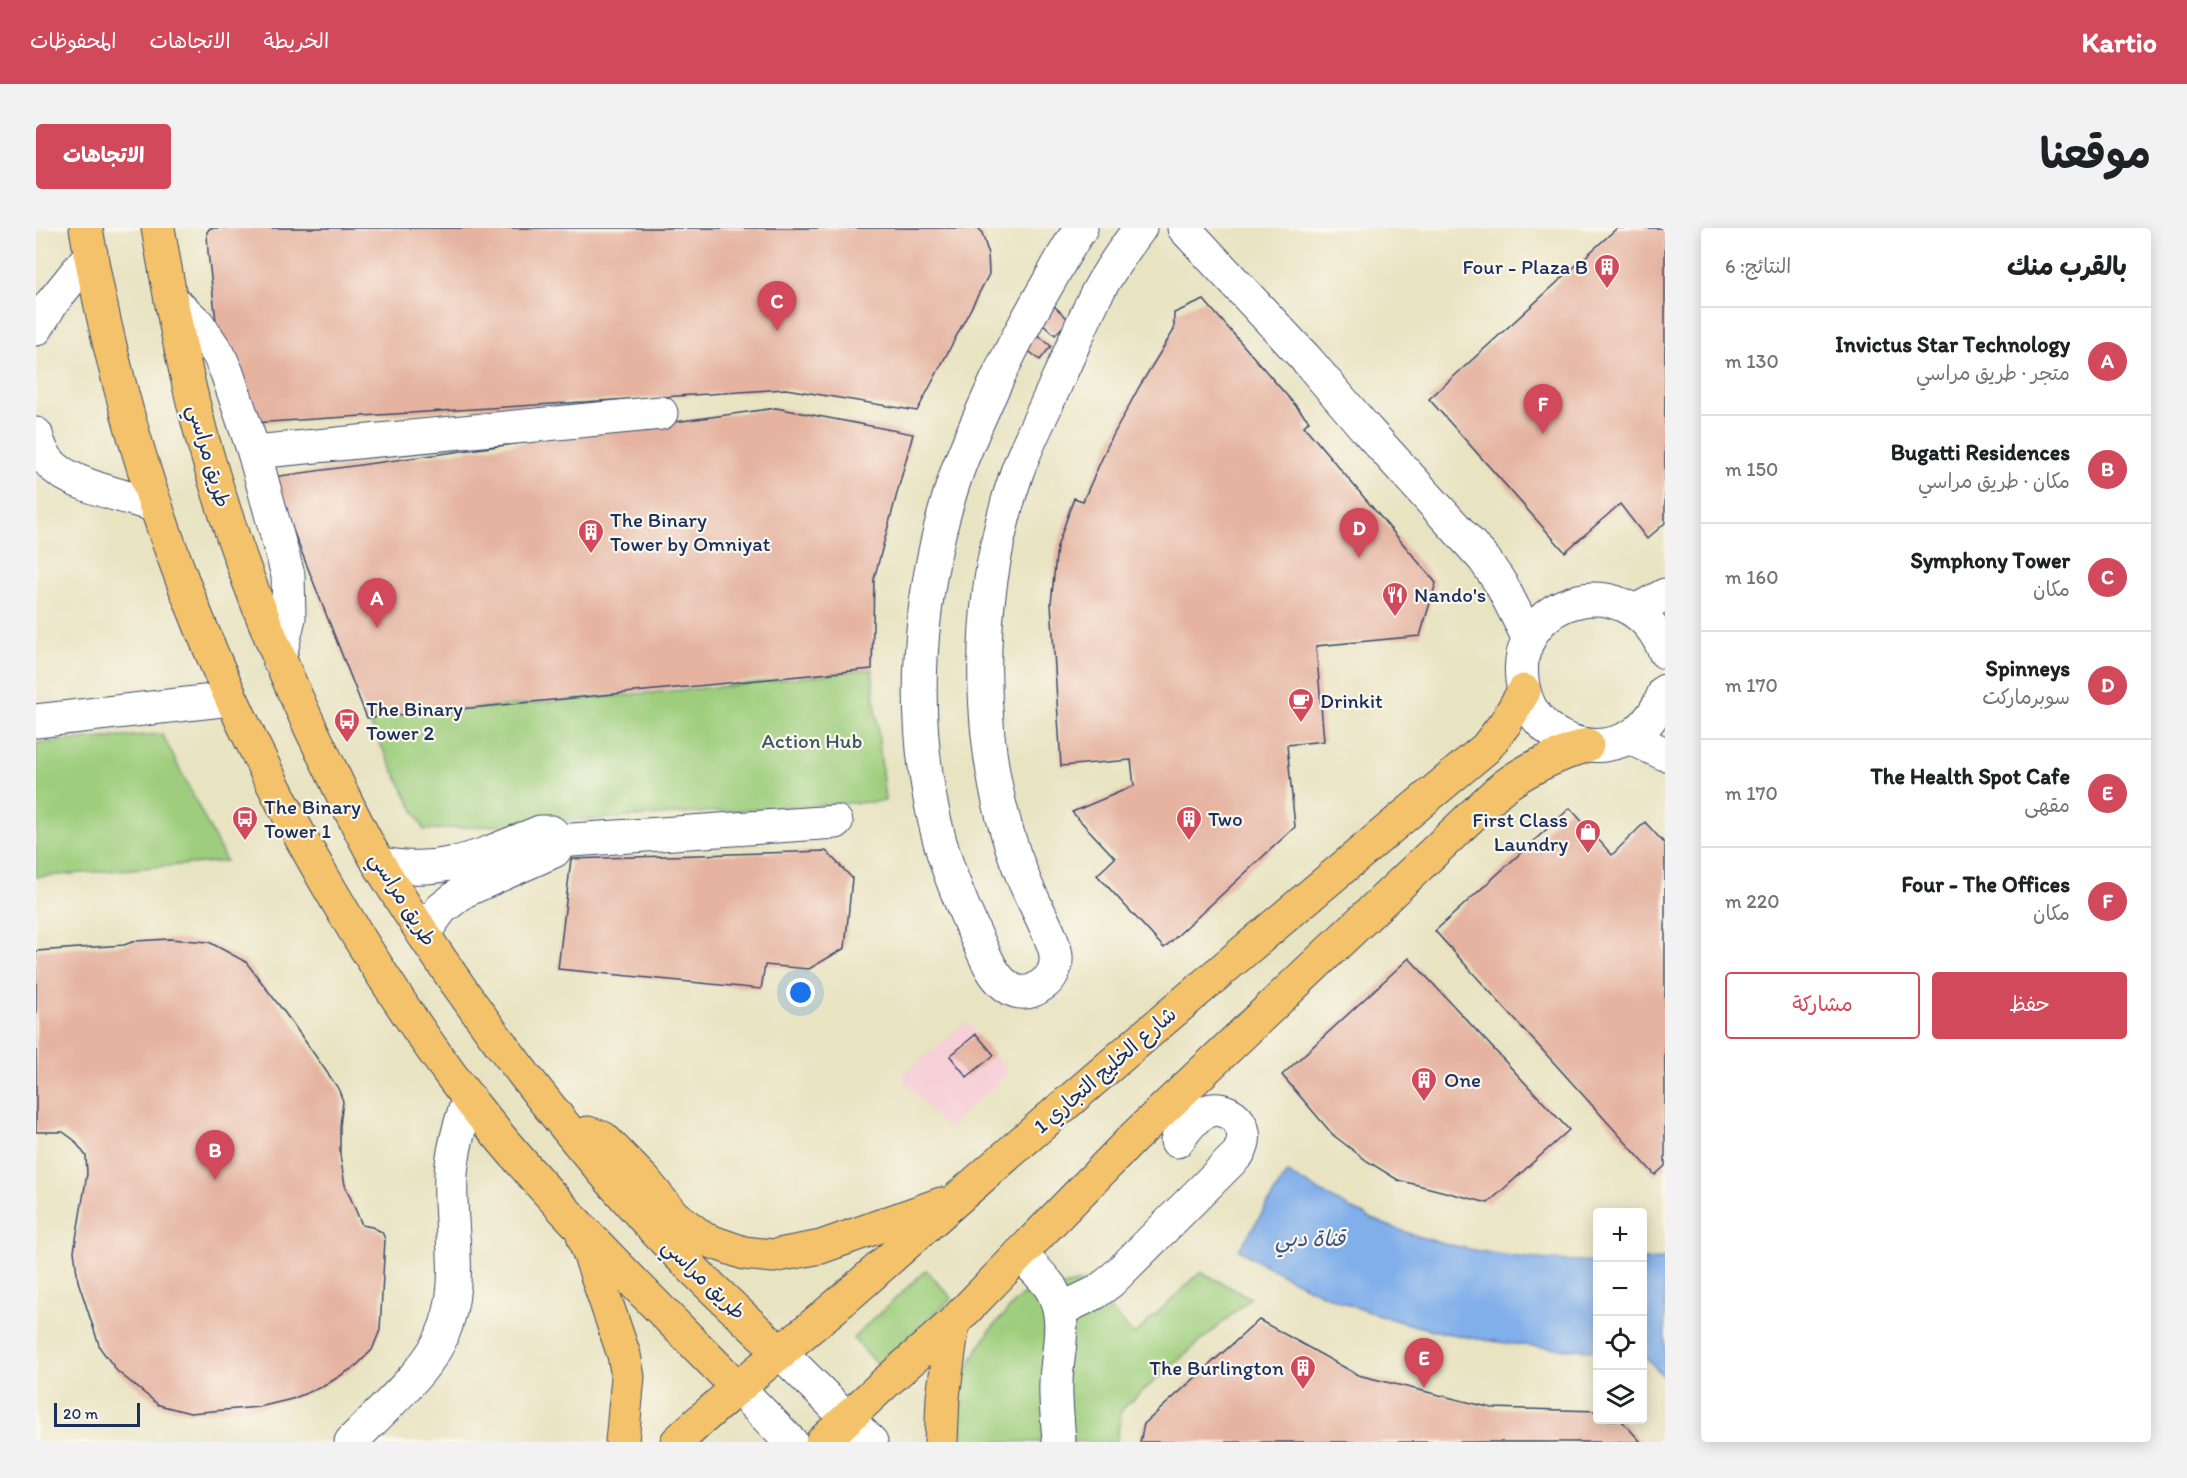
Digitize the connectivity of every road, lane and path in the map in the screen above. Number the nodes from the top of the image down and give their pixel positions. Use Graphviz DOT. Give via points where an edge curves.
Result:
graph roads {
  1 [pos="158,228"];
  2 [pos="1081,228"];
  3 [pos="1140,228"];
  4 [pos="1184,228"];
  5 [pos="88,241"];
  6 [pos="1053,275"];
  7 [pos="171,298"];
  8 [pos="1092,302"];
  9 [pos="36,329"];
  10 [pos="661,413"];
  11 [pos="36,435"];
  12 [pos="254,452"];
  13 [pos="156,506"];
  14 [pos="1484,559"];
  15 [pos="1665,595"];
  16 [pos="1562,607"];
  17 [pos="1635,611"];
  18 [pos="1663,638"];
  19 [pos="1529,639"];
  20 [pos="279,660"];
  21 [pos="1524,691"];
  22 [pos="231,699"];
  23 [pos="1663,705"];
  24 [pos="36,720"];
  25 [pos="1629,737"];
  26 [pos="1587,745"];
  27 [pos="1665,754"];
  28 [pos="836,822"];
  29 [pos="378,863"];
  30 [pos="472,872"];
  31 [pos="423,934"];
  32 [pos="469,1098"];
  33 [pos="563,1124"];
  34 [pos="1134,1137"];
  35 [pos="1177,1141"];
  36 [pos="1218,1173"];
  37 [pos="957,1198"];
  38 [pos="580,1228"];
  39 [pos="1020,1254"];
  40 [pos="1060,1310"];
  41 [pos="953,1323"];
  42 [pos="781,1353"];
  43 [pos="738,1388"];
  44 [pos="847,1418"];
  45 [pos="351,1442"];
  46 [pos="622,1442"];
  47 [pos="677,1442"];
  48 [pos="791,1442"];
  49 [pos="822,1442"];
  50 [pos="871,1442"];
  51 [pos="942,1442"];
  52 [pos="1059,1442"];
  1 -- 7 [label="main road, طريق مراسي"];
  2 -- 6 [label="street"];
  3 -- 8 [label="street"];
  4 -- 14 [label="street"];
  5 -- 9 [label="street"];
  5 -- 13 [label="main road" via="119,381"];
  6 -- 8 [label="street" via="1065,268 1078,268 1089,276 1094,288"];
  6 -- 8 [label="street" via="1011,348 957,471 939,531 927,592 921,654 922,722 940,841 960,901 993,973 1003,985 1017,992 1033,991 1047,982 1055,969 1056,953 1011,848 996,793 984,701 987,608 993,562 1017,473"];
  7 -- 12 [label="street" via="198,324 219,356"];
  7 -- 20 [label="main road, طريق مراسي" via="203,439 251,588"];
  10 -- 12 [label="street"];
  11 -- 13 [label="street" via="45,458 65,475"];
  12 -- 20 [label="street" via="288,575 289,618"];
  13 -- 22 [label="main road"];
  14 -- 16 [label="street"];
  14 -- 19 [label="street"];
  15 -- 17 [label="street"];
  16 -- 17 [label="street" via="1584,599 1602,599"];
  16 -- 19 [label="street" via="1539,624"];
  17 -- 18 [label="street"];
  19 -- 21 [label="street" via="1521,674"];
  20 -- 29 [label="main road, طريق مراسي"];
  21 -- 26 [label="street" via="1540,722 1570,742"];
  21 -- 37 [label="main road, شارع الخليج التجاري 1" via="1486,748"];
  22 -- 24 [label="street"];
  22 -- 32 [label="main road" via="298,834 336,900 421,1034"];
  23 -- 25 [label="street"];
  25 -- 26 [label="street" via="1604,745"];
  25 -- 27 [label="street"];
  26 -- 34 [label="main road" via="1539,763 1498,791"];
  28 -- 30 [label="street" via="557,841 557,847 549,854"];
  29 -- 30 [label="street" via="414,869 450,865"];
  29 -- 31 [label="main road, طريق مراسي"];
  30 -- 31 [label="street"];
  31 -- 33 [label="main road, طريق مراسي" via="468,1001"];
  32 -- 38 [label="main road"];
  32 -- 45 [label="street" via="454,1148 455,1284 441,1339 426,1364"];
  33 -- 37 [label="main road" via="603,1137 673,1215 704,1239 744,1253 773,1256 821,1247"];
  33 -- 42 [label="main road, طريق مراسي" via="651,1226"];
  34 -- 35 [label="street" via="1160,1136"];
  34 -- 39 [label="main road"];
  35 -- 36 [label="street" via="1192,1148"];
  35 -- 36 [label="street" via="1203,1112 1215,1109 1238,1119 1243,1143 1238,1154"];
  36 -- 40 [label="street" via="1110,1282"];
  37 -- 42 [label="main road, شارع الخليج التجاري 1"];
  38 -- 43 [label="main road"];
  38 -- 46 [label="main road" via="624,1355 628,1377"];
  39 -- 40 [label="street" via="1050,1287"];
  39 -- 41 [label="main road"];
  40 -- 52 [label="street" via="1062,1335 1056,1386"];
  41 -- 44 [label="main road"];
  41 -- 51 [label="main road" via="943,1397"];
  42 -- 43 [label="main road, شارع الخليج التجاري 1"];
  42 -- 44 [label="street, طريق مراسي"];
  43 -- 47 [label="main road, شارع الخليج التجاري 1"];
  43 -- 48 [label="street"];
  44 -- 49 [label="main road"];
  44 -- 50 [label="street, طريق مراسي"];
}
